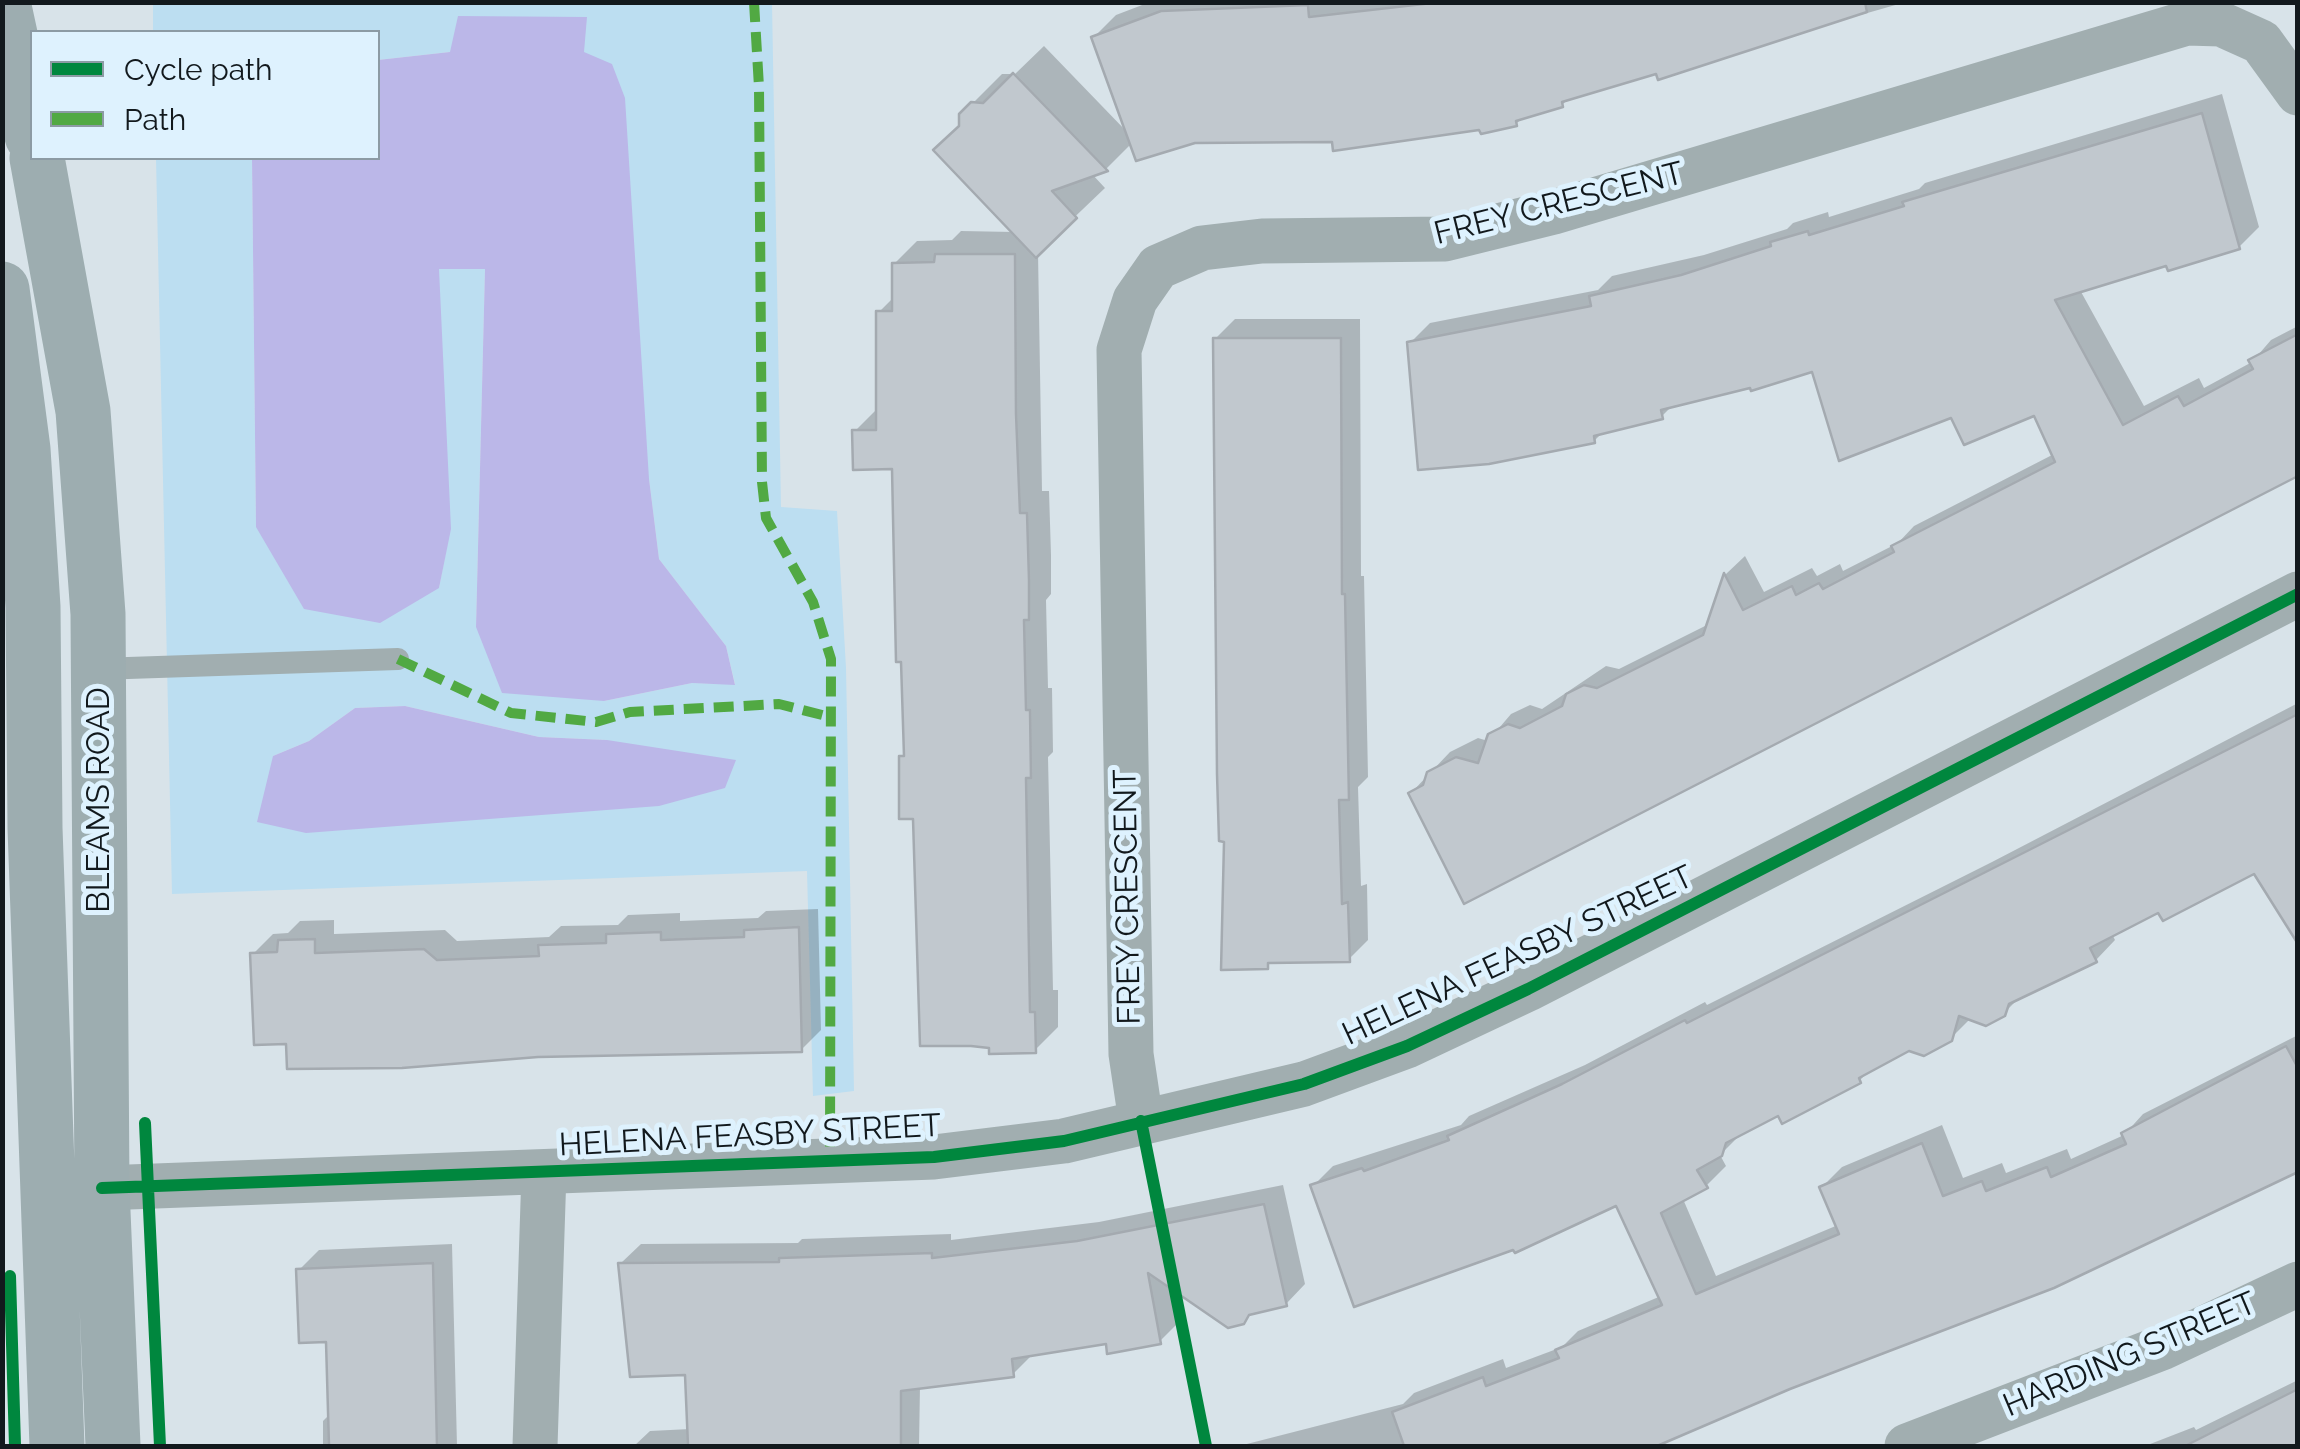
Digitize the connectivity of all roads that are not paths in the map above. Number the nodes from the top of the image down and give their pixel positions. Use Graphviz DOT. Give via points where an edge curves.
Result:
graph roads {
  1 [pos="3,2"];
  2 [pos="2298,92"];
  3 [pos="30,127"];
  4 [pos="37,160"];
  5 [pos="3,298"];
  6 [pos="2298,594"];
  7 [pos="398,658"];
  8 [pos="98,669"];
  9 [pos="1140,1121"];
  10 [pos="544,1172"];
  11 [pos="102,1188"];
  12 [pos="2298,1284"];
  13 [pos="57,1446"];
  14 [pos="114,1446"];
  15 [pos="535,1446"];
  16 [pos="1906,1446"];
  1 -- 3 [label="main road"];
  2 -- 9 [label="street, FREY CRESCENT" via="2261,42 2221,24 2188,23 1445,239 1262,240 1202,248 1158,268 1135,300 1118,350 1131,1054"];
  4 -- 8 [label="main road, BLEAMS ROAD" via="83,410"];
  5 -- 13 [label="main road, BLEAMS ROAD" via="24,449 33,607"];
  6 -- 9 [label="street, HELENA FEASBY STREET" via="1407,1046 1304,1084"];
  7 -- 8 [label="lane"];
  8 -- 11 [label="main road, BLEAMS ROAD"];
  9 -- 10 [label="street, HELENA FEASBY STREET" via="1064,1140 934,1157"];
  10 -- 11 [label="street, HELENA FEASBY STREET"];
  10 -- 15 [label="street"];
  11 -- 14 [label="main road, BLEAMS ROAD"];
  12 -- 16 [label="street, HARDING STREET" via="2164,1347"];
}
